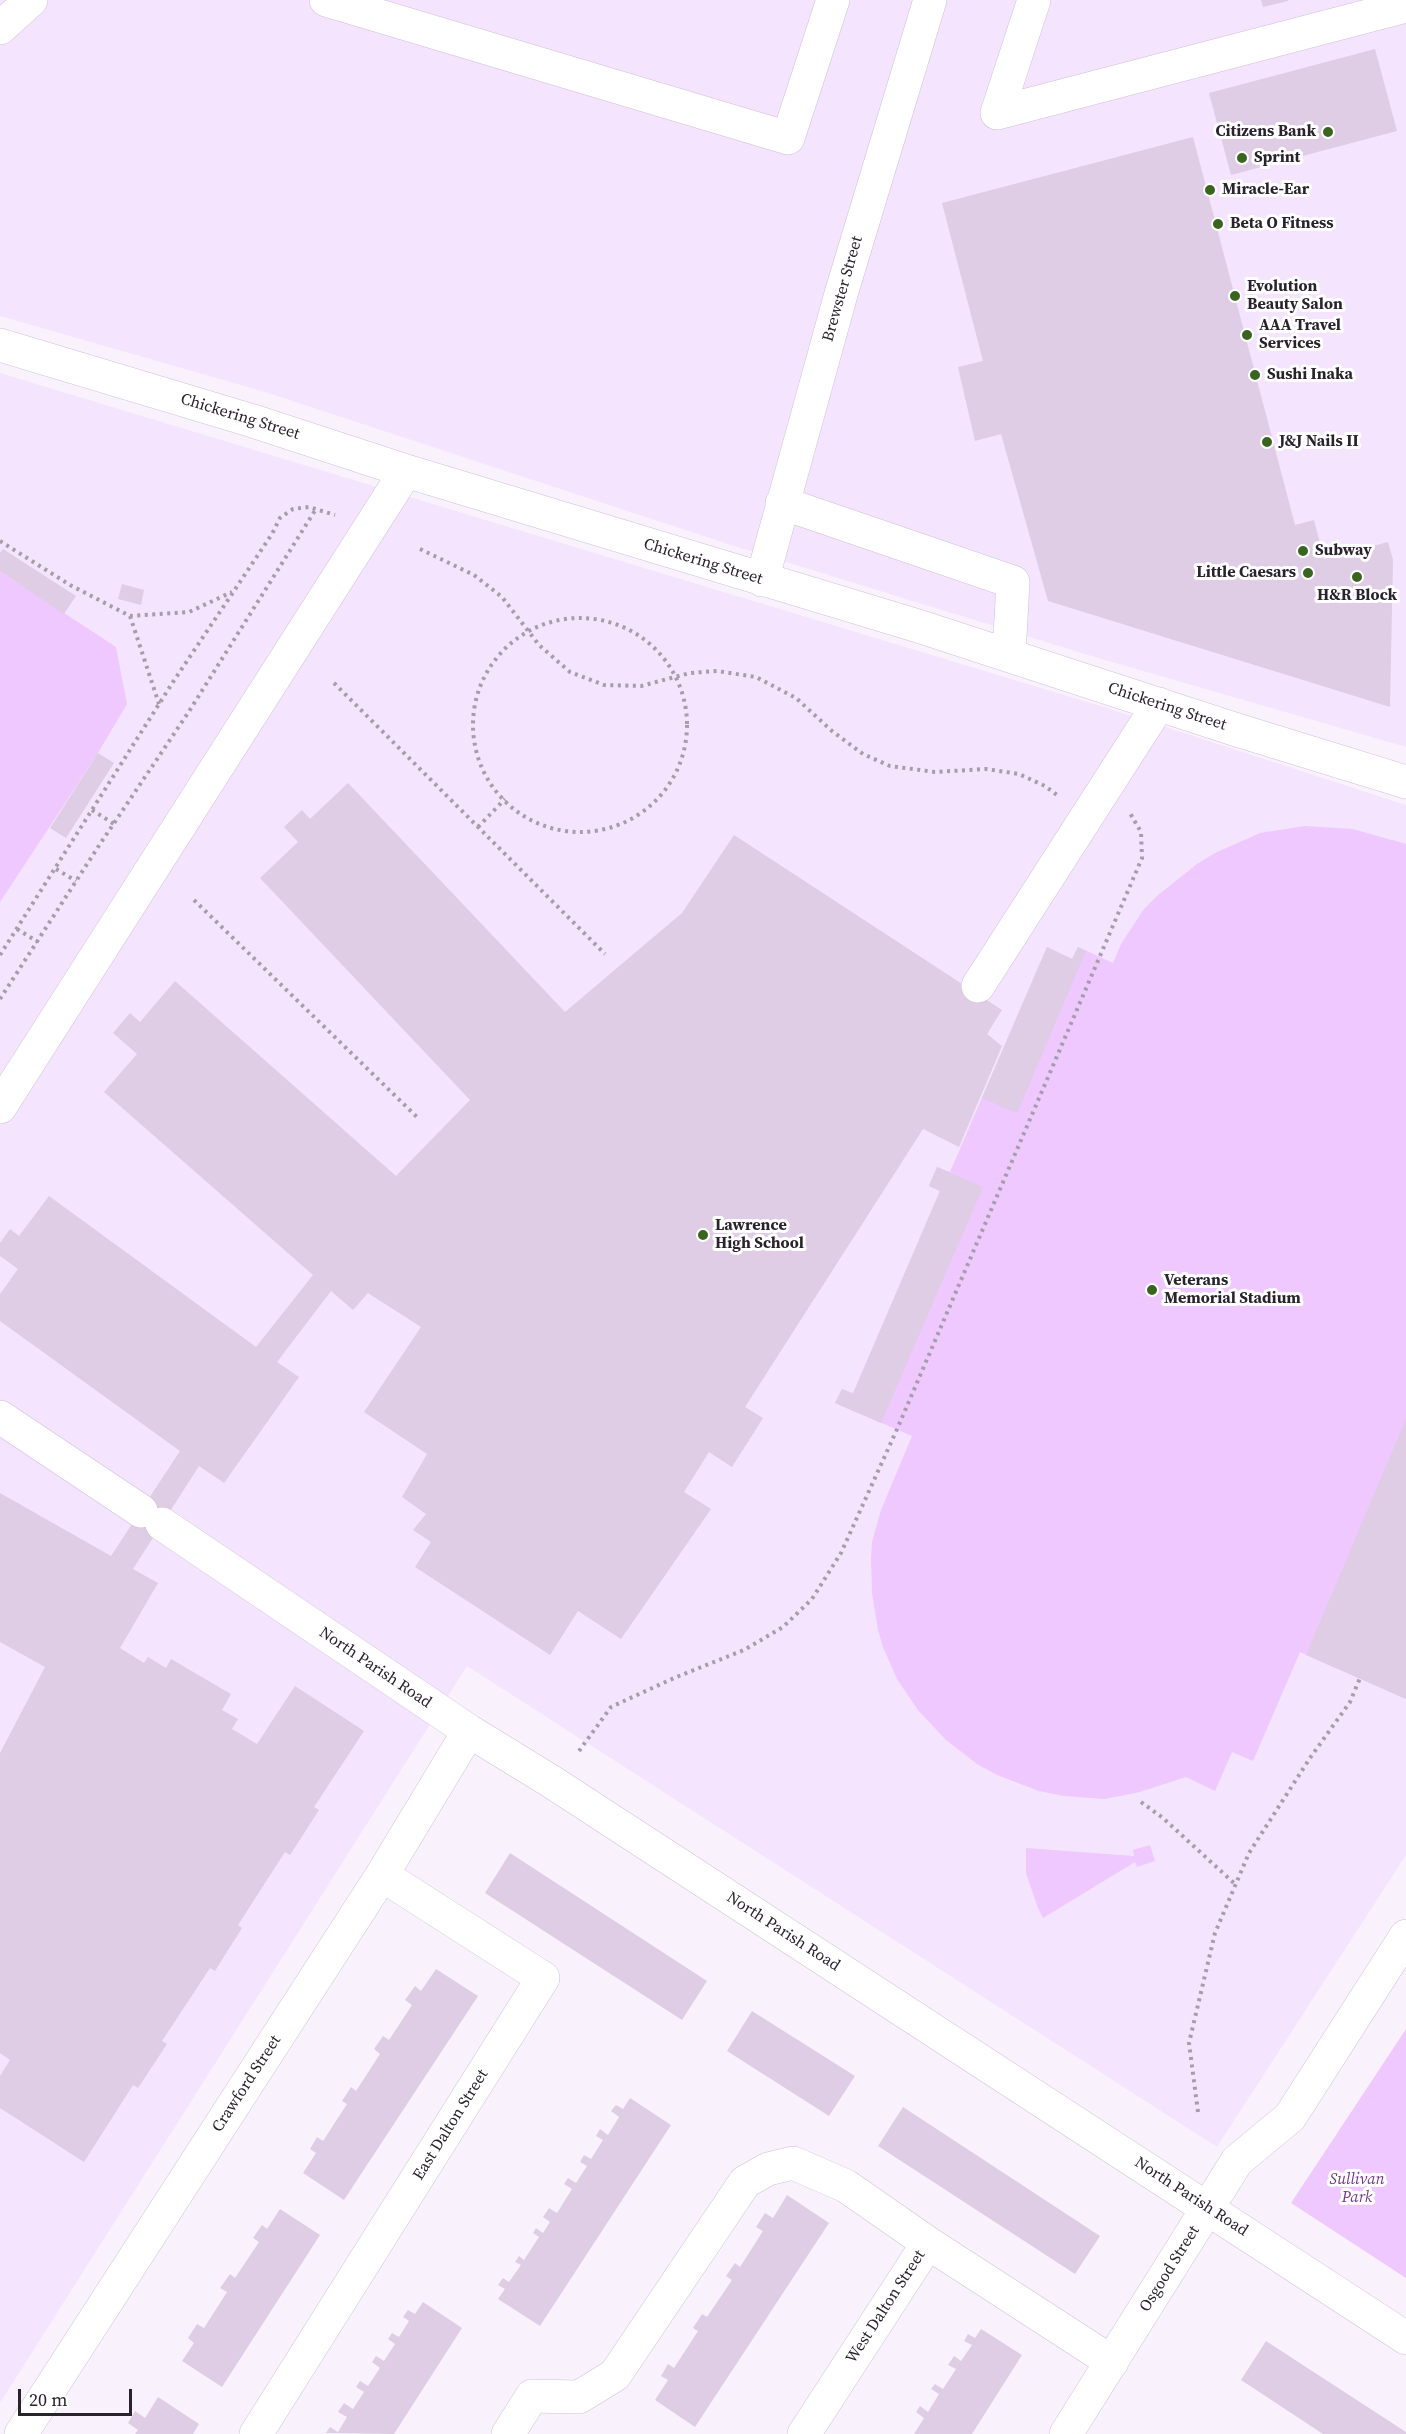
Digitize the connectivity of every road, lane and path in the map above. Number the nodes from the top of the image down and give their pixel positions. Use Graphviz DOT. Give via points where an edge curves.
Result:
graph roads {
  1 [pos="31,0"];
  2 [pos="326,0"];
  3 [pos="833,0"];
  4 [pos="930,0"];
  5 [pos="1034,0"];
  6 [pos="1406,6"];
  7 [pos="0,27"];
  8 [pos="0,345"];
  9 [pos="405,471"];
  10 [pos="782,503"];
  11 [pos="316,509"];
  12 [pos="338,516"];
  13 [pos="0,541"];
  14 [pos="420,549"];
  15 [pos="762,580"];
  16 [pos="233,592"];
  17 [pos="130,616"];
  18 [pos="528,631"];
  19 [pos="1009,656"];
  20 [pos="676,676"];
  21 [pos="334,683"];
  22 [pos="159,704"];
  23 [pos="1159,704"];
  24 [pos="1406,782"];
  25 [pos="1106,786"];
  26 [pos="505,799"];
  27 [pos="92,810"];
  28 [pos="1087,816"];
  29 [pos="114,824"];
  30 [pos="478,827"];
  31 [pos="56,869"];
  32 [pos="76,881"];
  33 [pos="194,900"];
  34 [pos="17,929"];
  35 [pos="38,942"];
  36 [pos="605,954"];
  37 [pos="0,955"];
  38 [pos="978,986"];
  39 [pos="0,999"];
  40 [pos="0,1107"];
  41 [pos="419,1119"];
  42 [pos="0,1416"];
  43 [pos="1360,1678"];
  44 [pos="469,1731"];
  45 [pos="579,1751"];
  46 [pos="1141,1802"];
  47 [pos="382,1875"];
  48 [pos="1235,1884"];
  49 [pos="1406,1936"];
  50 [pos="1198,2112"];
  51 [pos="1208,2207"];
  52 [pos="928,2243"];
  53 [pos="1406,2338"];
  54 [pos="1112,2362"];
  55 [pos="21,2434"];
  56 [pos="256,2434"];
  57 [pos="508,2434"];
  58 [pos="804,2434"];
  59 [pos="1066,2434"];
  1 -- 7 [label="street"];
  2 -- 3 [label="street" via="788,138"];
  4 -- 10 [label="street, Brewster Street"];
  5 -- 6 [label="street" via="997,113"];
  8 -- 9 [label="street, Chickering Street" via="253,420"];
  9 -- 15 [label="street, Chickering Street"];
  9 -- 40 [label="street"];
  10 -- 15 [label="street, Brewster Street"];
  10 -- 19 [label="street" via="1013,582"];
  11 -- 12 [label="path"];
  11 -- 16 [label="path" via="293,509 280,518"];
  11 -- 29 [label="path"];
  13 -- 17 [label="path" via="70,585"];
  14 -- 18 [label="path" via="474,575 502,597"];
  15 -- 19 [label="street, Chickering Street"];
  16 -- 17 [label="path" via="189,612"];
  16 -- 22 [label="path"];
  17 -- 22 [label="path"];
  18 -- 20 [label="path" via="570,672 604,685 641,686"];
  18 -- 20 [label="path" via="562,620 596,618 628,628 654,648"];
  18 -- 26 [label="path" via="503,648 483,677 472,708 474,748 488,782"];
  19 -- 23 [label="street, Chickering Street"];
  20 -- 26 [label="path" via="688,713 684,753 664,791 633,818 599,831 558,832 520,814"];
  20 -- 28 [label="path" via="717,671 756,677 796,698 863,754 890,765 935,772 986,769 1019,774 1045,786"];
  21 -- 30 [label="path"];
  22 -- 27 [label="path"];
  23 -- 24 [label="street, Chickering Street"];
  23 -- 25 [label="street"];
  25 -- 28 [label="street"];
  25 -- 45 [label="path" via="1127,808 1141,832 1142,858 841,1553 812,1599 783,1627 744,1650 611,1707"];
  26 -- 30 [label="path"];
  27 -- 29 [label="path"];
  27 -- 31 [label="path"];
  28 -- 38 [label="street"];
  29 -- 32 [label="path"];
  30 -- 36 [label="path"];
  31 -- 32 [label="path"];
  31 -- 34 [label="path"];
  32 -- 35 [label="path"];
  33 -- 41 [label="path"];
  34 -- 35 [label="path"];
  34 -- 37 [label="path"];
  35 -- 39 [label="path"];
  42 -- 44 [label="street, North Parish Road"];
  43 -- 48 [label="path" via="1350,1702 1249,1853"];
  44 -- 47 [label="street, Crawford Street"];
  44 -- 51 [label="street, North Parish Road"];
  46 -- 48 [label="path"];
  47 -- 55 [label="street, Crawford Street"];
  47 -- 56 [label="street, East Dalton Street" via="543,1978"];
  48 -- 50 [label="path" via="1215,1933 1189,2043"];
  49 -- 51 [label="street, Osgood Street" via="1290,2118 1238,2161"];
  51 -- 53 [label="street, North Parish Road"];
  51 -- 54 [label="street, Osgood Street"];
  52 -- 54 [label="street, West Dalton Street"];
  52 -- 57 [label="street" via="846,2186 794,2163 768,2169 745,2182 615,2375 579,2397 532,2396"];
  52 -- 58 [label="street, West Dalton Street"];
  54 -- 59 [label="street, Osgood Street"];
}
